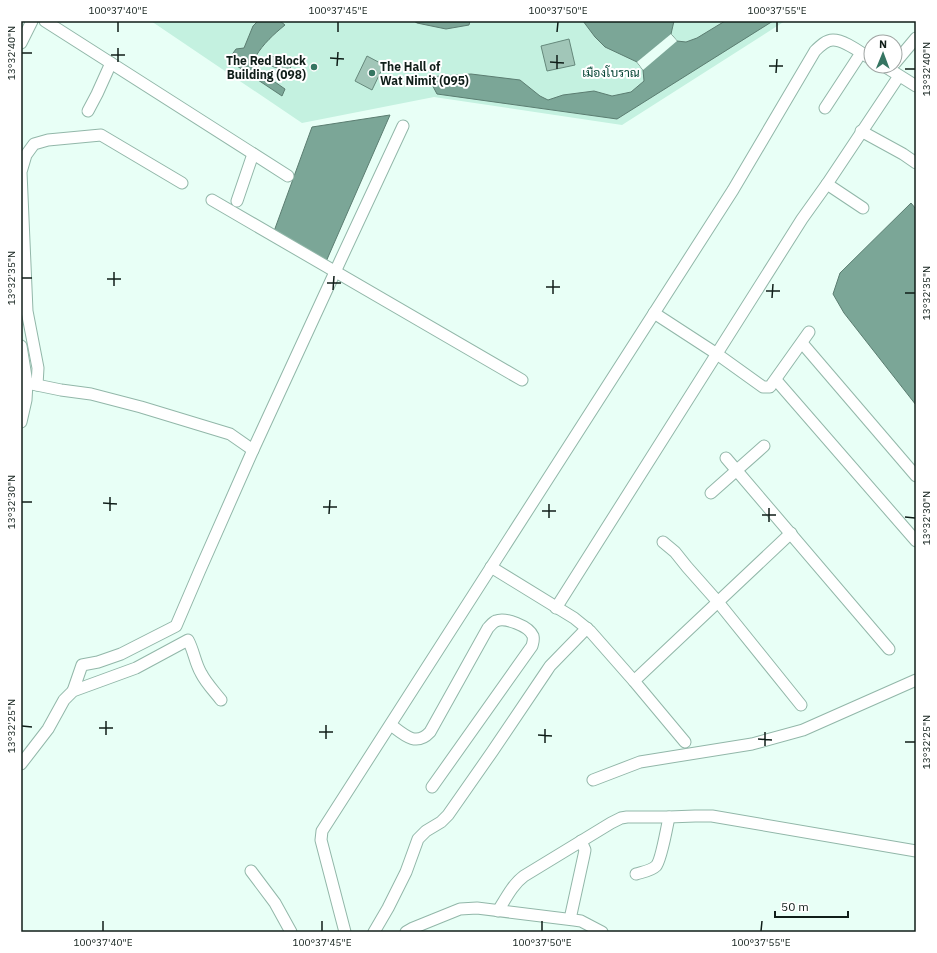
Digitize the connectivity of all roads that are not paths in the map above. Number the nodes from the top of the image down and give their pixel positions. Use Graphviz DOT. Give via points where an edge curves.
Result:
graph roads {
  1 [pos="32,21"];
  2 [pos="45,21"];
  3 [pos="916,38"];
  4 [pos="21,43"];
  5 [pos="903,52"];
  6 [pos="863,54"];
  7 [pos="863,60"];
  8 [pos="111,63"];
  9 [pos="899,76"];
  10 [pos="916,86"];
  11 [pos="826,108"];
  12 [pos="88,111"];
  13 [pos="403,126"];
  14 [pos="862,131"];
  15 [pos="253,154"];
  16 [pos="916,163"];
  17 [pos="288,176"];
  18 [pos="182,184"];
  19 [pos="827,184"];
  20 [pos="212,200"];
  21 [pos="237,201"];
  22 [pos="863,208"];
  23 [pos="335,271"];
  24 [pos="654,313"];
  25 [pos="809,332"];
  26 [pos="802,343"];
  27 [pos="21,346"];
  28 [pos="717,354"];
  29 [pos="522,380"];
  30 [pos="776,380"];
  31 [pos="32,384"];
  32 [pos="21,422"];
  33 [pos="764,446"];
  34 [pos="253,450"];
  35 [pos="726,458"];
  36 [pos="737,471"];
  37 [pos="916,476"];
  38 [pos="711,493"];
  39 [pos="791,533"];
  40 [pos="916,541"];
  41 [pos="663,542"];
  42 [pos="492,567"];
  43 [pos="718,602"];
  44 [pos="556,608"];
  45 [pos="586,628"];
  46 [pos="889,649"];
  47 [pos="916,680"];
  48 [pos="634,681"];
  49 [pos="73,691"];
  50 [pos="221,700"];
  51 [pos="800,705"];
  52 [pos="390,725"];
  53 [pos="685,742"];
  54 [pos="21,764"];
  55 [pos="593,780"];
  56 [pos="432,787"];
  57 [pos="669,817"];
  58 [pos="581,841"];
  59 [pos="916,851"];
  60 [pos="251,871"];
  61 [pos="636,874"];
  62 [pos="498,910"];
  63 [pos="570,919"];
  64 [pos="291,932"];
  65 [pos="345,932"];
  66 [pos="374,932"];
  67 [pos="406,932"];
  68 [pos="602,932"];
  1 -- 4 [label="street"];
  2 -- 8 [label="street"];
  3 -- 5 [label="street"];
  6 -- 24 [label="street" via="834,40 826,42 815,52 733,190"];
  7 -- 11 [label="street"];
  8 -- 12 [label="street"];
  8 -- 15 [label="street"];
  9 -- 10 [label="street"];
  9 -- 14 [label="street"];
  13 -- 23 [label="street"];
  14 -- 16 [label="street"];
  14 -- 19 [label="street"];
  15 -- 17 [label="street"];
  15 -- 21 [label="street"];
  18 -- 31 [label="street" via="101,134 34,144 26,155 21,172 27,311 38,368"];
  19 -- 22 [label="street"];
  19 -- 28 [label="street"];
  20 -- 23 [label="street"];
  23 -- 29 [label="street"];
  23 -- 34 [label="street"];
  24 -- 28 [label="street"];
  24 -- 42 [label="street"];
  25 -- 26 [label="street"];
  26 -- 30 [label="street"];
  26 -- 37 [label="street"];
  27 -- 31 [label="street"];
  28 -- 30 [label="street" via="763,387 770,387"];
  28 -- 44 [label="street"];
  30 -- 40 [label="street"];
  31 -- 32 [label="street"];
  31 -- 34 [label="street" via="91,394 182,419 230,434"];
  33 -- 36 [label="street"];
  34 -- 49 [label="street" via="176,626 121,654 82,665"];
  35 -- 36 [label="street"];
  36 -- 38 [label="street"];
  36 -- 39 [label="street"];
  39 -- 43 [label="street"];
  39 -- 46 [label="street"];
  41 -- 43 [label="street" via="675,552"];
  42 -- 44 [label="street"];
  42 -- 52 [label="street"];
  43 -- 48 [label="street"];
  43 -- 51 [label="street"];
  44 -- 45 [label="street"];
  45 -- 48 [label="street"];
  45 -- 66 [label="street" via="550,666 448,815 418,839 404,877"];
  47 -- 55 [label="street" via="803,730 752,744 640,762"];
  48 -- 53 [label="street"];
  49 -- 50 [label="street" via="136,668 188,640 202,675"];
  49 -- 54 [label="street" via="64,700 48,729"];
  52 -- 56 [label="street" via="405,736 419,739 425,737 492,623 507,620 530,632 532,646"];
  52 -- 65 [label="street" via="322,831"];
  57 -- 58 [label="street" via="621,818"];
  57 -- 59 [label="street" via="712,816"];
  57 -- 61 [label="street" via="658,865"];
  58 -- 62 [label="street" via="519,880"];
  58 -- 63 [label="street" via="584,854"];
  60 -- 64 [label="street" via="275,903"];
  62 -- 63 [label="street"];
  62 -- 67 [label="street" via="460,909"];
  63 -- 68 [label="street" via="581,921"];
}
